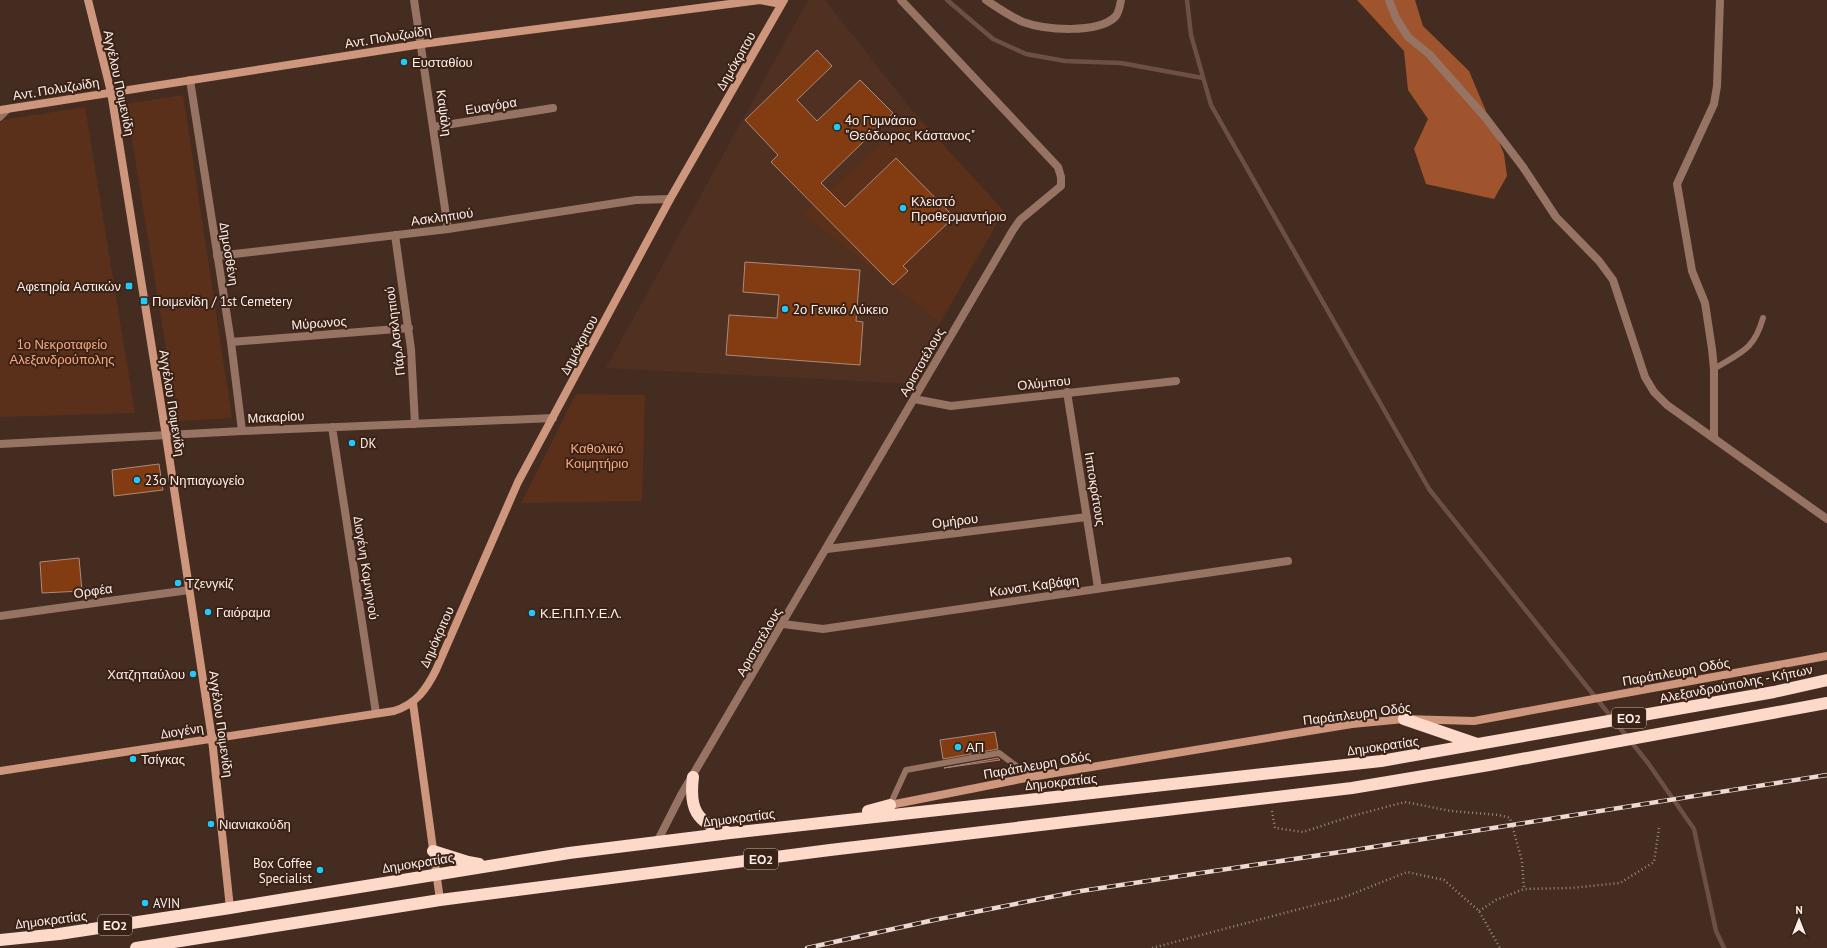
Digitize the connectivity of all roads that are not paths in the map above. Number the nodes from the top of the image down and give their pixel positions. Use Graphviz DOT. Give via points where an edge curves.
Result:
graph roads {
  1 [pos="88,0"];
  2 [pos="414,0"];
  3 [pos="901,0"];
  4 [pos="986,0"];
  5 [pos="1121,0"];
  6 [pos="1389,0"];
  7 [pos="1720,0"];
  8 [pos="782,2"];
  9 [pos="422,44"];
  10 [pos="190,80"];
  11 [pos="111,92"];
  12 [pos="10,108"];
  13 [pos="553,108"];
  14 [pos="0,110"];
  15 [pos="0,118"];
  16 [pos="433,127"];
  17 [pos="670,199"];
  18 [pos="448,229"];
  19 [pos="395,235"];
  20 [pos="217,256"];
  21 [pos="1763,318"];
  22 [pos="408,328"];
  23 [pos="231,342"];
  24 [pos="1714,369"];
  25 [pos="1176,381"];
  26 [pos="1067,392"];
  27 [pos="914,399"];
  28 [pos="554,418"];
  29 [pos="415,424"];
  30 [pos="332,427"];
  31 [pos="242,431"];
  32 [pos="166,436"];
  33 [pos="1714,438"];
  34 [pos="0,444"];
  35 [pos="1087,516"];
  36 [pos="1827,519"];
  37 [pos="827,549"];
  38 [pos="1288,561"];
  39 [pos="1098,588"];
  40 [pos="189,590"];
  41 [pos="0,616"];
  42 [pos="783,624"];
  43 [pos="1827,656"];
  44 [pos="1827,680"];
  45 [pos="413,703"];
  46 [pos="1827,703"];
  47 [pos="376,714"];
  48 [pos="1404,719"];
  49 [pos="212,739"];
  50 [pos="1482,745"];
  51 [pos="0,771"];
  52 [pos="693,777"];
  53 [pos="1031,777"];
  54 [pos="890,806"];
  55 [pos="828,822"];
  56 [pos="730,833"];
  57 [pos="657,842"];
  58 [pos="433,851"];
  59 [pos="488,865"];
  60 [pos="437,874"];
  61 [pos="440,900"];
  62 [pos="230,908"];
  63 [pos="0,940"];
  64 [pos="136,948"];
  1 -- 11 [label="street, Αγγέλου Ποιμενίδη"];
  2 -- 9 [label="street, Καψάλη"];
  3 -- 27 [label="street, Αριστοτέλους" via="1058,167 1061,177 1061,186 1020,220 1012,230"];
  4 -- 5 [label="street" via="1006,14 1024,22 1047,28 1072,29 1106,24 1116,16"];
  6 -- 33 [label="street" via="1408,37 1430,54 1485,117 1556,216 1599,261 1613,280 1645,377 1654,392 1666,405"];
  7 -- 24 [label="street" via="1714,104 1678,184 1692,271 1705,303"];
  8 -- 9 [label="street, Αντ. Πολυζωίδη" via="760,0"];
  8 -- 17 [label="street, Δημόκριτου"];
  9 -- 10 [label="street, Αντ. Πολυζωίδη"];
  9 -- 16 [label="street, Καψάλη"];
  10 -- 11 [label="street, Αντ. Πολυζωίδη"];
  10 -- 20 [label="street, Δημοσθένη"];
  11 -- 12 [label="street, Αντ. Πολυζωίδη"];
  11 -- 32 [label="street, Αγγέλου Ποιμενίδη"];
  12 -- 14 [label="street, Αντ. Πολυζωίδη"];
  12 -- 15 [label="lane"];
  13 -- 16 [label="street, Ευαγόρα"];
  16 -- 18 [label="street, Καψάλη"];
  17 -- 18 [label="street, Ασκληπιού" via="636,200"];
  17 -- 28 [label="street, Δημόκριτου"];
  18 -- 19 [label="street, Ασκληπιού"];
  19 -- 20 [label="street, Ασκληπιού"];
  19 -- 22 [label="street, Πάρ.Ασκληπιού"];
  20 -- 23 [label="street, Δημοσθένη"];
  21 -- 24 [label="lane" via="1751,346"];
  22 -- 23 [label="street, Μύρωνος"];
  22 -- 29 [label="street, Πάρ.Ασκληπιού" via="413,366"];
  23 -- 31 [label="street, Δημοσθένη"];
  24 -- 33 [label="street"];
  25 -- 26 [label="street, Ολύμπου"];
  26 -- 27 [label="street, Ολύμπου" via="951,406"];
  26 -- 35 [label="street, Ιπποκράτους"];
  27 -- 37 [label="street, Αριστοτέλους"];
  28 -- 29 [label="street, Μακαρίου"];
  28 -- 45 [label="street, Δημόκριτου" via="513,493 429,685"];
  29 -- 30 [label="street, Μακαρίου"];
  30 -- 31 [label="street, Μακαρίου"];
  30 -- 47 [label="street, Διογένη Κομνηνού"];
  31 -- 32 [label="street, Μακαρίου"];
  32 -- 34 [label="street, Μακαρίου"];
  32 -- 40 [label="street, Αγγέλου Ποιμενίδη"];
  33 -- 36 [label="street"];
  35 -- 37 [label="street, Ομήρου"];
  35 -- 39 [label="street, Ιπποκράτους"];
  37 -- 42 [label="street, Αριστοτέλους"];
  38 -- 39 [label="street, Κωνστ. Καβάφη"];
  39 -- 42 [label="street, Κωνστ. Καβάφη" via="823,629"];
  40 -- 41 [label="street, Ορφέα"];
  40 -- 49 [label="street, Αγγέλου Ποιμενίδη"];
  42 -- 52 [label="street, Αριστοτέλους"];
  43 -- 48 [label="street, Παράπλευρη Οδός" via="1474,721"];
  44 -- 50 [label="highway, Αλεξανδρούπολης - Κήπων / ΕΟ2"];
  45 -- 47 [label="street, Διογένη"];
  45 -- 58 [label="street"];
  46 -- 61 [label="highway, ΕΟ2" via="1352,788 830,850"];
  47 -- 49 [label="street, Διογένη"];
  48 -- 50 [label="highway"];
  48 -- 53 [label="street, Παράπλευρη Οδός" via="1345,726"];
  49 -- 51 [label="street, Διογένη"];
  49 -- 62 [label="street, Αγγέλου Ποιμενίδη"];
  50 -- 55 [label="highway, Δημοκρατίας / ΕΟ2" via="1356,764"];
  52 -- 56 [label="highway" via="692,801 697,814 709,825"];
  52 -- 57 [label="street, Αριστοτέλους"];
  53 -- 54 [label="street, Παράπλευρη Οδός"];
  53 -- 54 [label="lane" via="999,753 906,770"];
  54 -- 55 [label="highway"];
  55 -- 56 [label="highway, Δημοκρατίας / ΕΟ2"];
  56 -- 57 [label="highway, Δημοκρατίας / ΕΟ2"];
  57 -- 59 [label="highway, Δημοκρατίας / ΕΟ2"];
  58 -- 59 [label="highway" via="468,862"];
  58 -- 60 [label="street"];
  59 -- 60 [label="highway, Δημοκρατίας / ΕΟ2"];
  60 -- 61 [label="street"];
  60 -- 62 [label="highway, Δημοκρατίας / ΕΟ2"];
  61 -- 64 [label="highway, ΕΟ2"];
  62 -- 63 [label="highway, Δημοκρατίας / ΕΟ2" via="59,934"];
}
